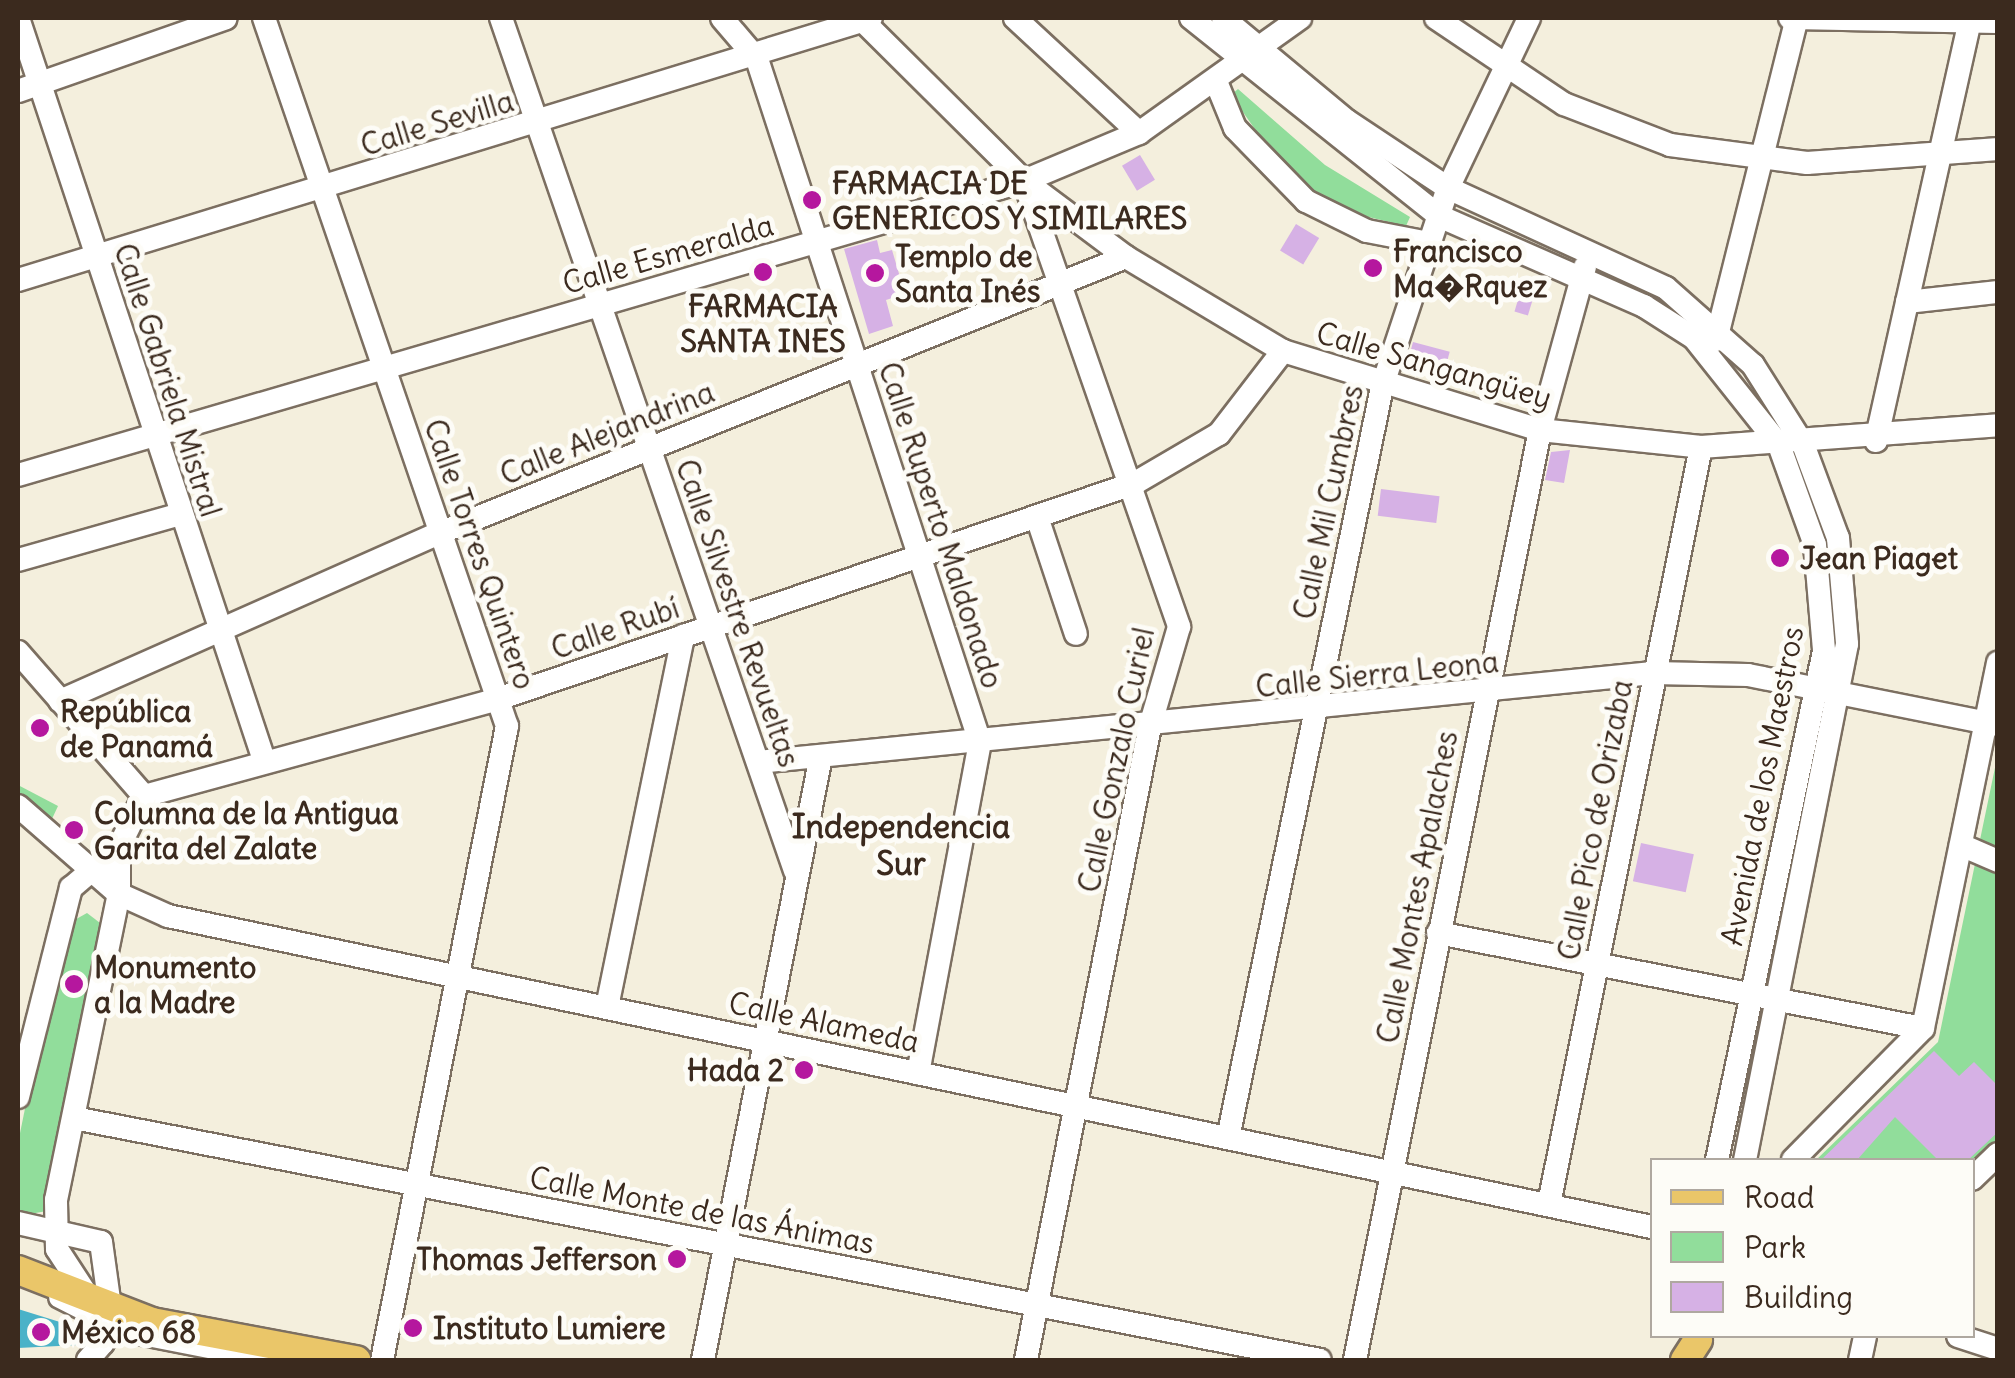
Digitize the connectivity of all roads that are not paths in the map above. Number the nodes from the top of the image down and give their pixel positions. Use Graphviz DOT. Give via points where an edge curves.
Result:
graph roads {
  1 [pos="18,18"];
  2 [pos="226,18"];
  3 [pos="264,18"];
  4 [pos="501,18"];
  5 [pos="722,18"];
  6 [pos="1014,18"];
  7 [pos="1190,18"];
  8 [pos="1223,18"];
  9 [pos="1300,18"];
  10 [pos="1436,18"];
  11 [pos="1529,18"];
  12 [pos="1795,18"];
  13 [pos="865,19"];
  14 [pos="1998,22"];
  15 [pos="1969,25"];
  16 [pos="757,59"];
  17 [pos="1252,59"];
  18 [pos="1503,70"];
  19 [pos="1217,84"];
  20 [pos="29,88"];
  21 [pos="538,124"];
  22 [pos="1139,133"];
  23 [pos="1998,150"];
  24 [pos="1940,157"];
  25 [pos="1759,161"];
  26 [pos="1024,181"];
  27 [pos="1448,188"];
  28 [pos="323,189"];
  29 [pos="1438,216"];
  30 [pos="816,242"];
  31 [pos="1429,242"];
  32 [pos="1589,254"];
  33 [pos="96,256"];
  34 [pos="1126,258"];
  35 [pos="1582,278"];
  36 [pos="18,280"];
  37 [pos="1066,285"];
  38 [pos="1998,292"];
  39 [pos="1907,302"];
  40 [pos="600,305"];
  41 [pos="1719,328"];
  42 [pos="1283,351"];
  43 [pos="1712,353"];
  44 [pos="857,366"];
  45 [pos="384,368"];
  46 [pos="1382,388"];
  47 [pos="1998,425"];
  48 [pos="1540,430"];
  49 [pos="154,435"];
  50 [pos="1876,440"];
  51 [pos="1803,444"];
  52 [pos="1779,445"];
  53 [pos="1701,447"];
  54 [pos="650,448"];
  55 [pos="18,475"];
  56 [pos="1135,484"];
  57 [pos="181,514"];
  58 [pos="1037,516"];
  59 [pos="442,532"];
  60 [pos="920,556"];
  61 [pos="18,560"];
  62 [pos="711,627"];
  63 [pos="221,634"];
  64 [pos="1076,634"];
  65 [pos="683,636"];
  66 [pos="18,652"];
  67 [pos="1998,663"];
  68 [pos="1653,673"];
  69 [pos="1826,691"];
  70 [pos="1486,694"];
  71 [pos="498,699"];
  72 [pos="60,701"];
  73 [pos="1314,711"];
  74 [pos="1992,724"];
  75 [pos="1150,726"];
  76 [pos="980,742"];
  77 [pos="821,756"];
  78 [pos="264,760"];
  79 [pos="758,762"];
  80 [pos="144,796"];
  81 [pos="18,806"];
  82 [pos="1960,845"];
  83 [pos="119,847"];
  84 [pos="1998,860"];
  85 [pos="87,868"];
  86 [pos="795,871"];
  87 [pos="120,894"];
  88 [pos="1438,933"];
  89 [pos="1598,964"];
  90 [pos="458,976"];
  91 [pos="1764,997"];
  92 [pos="607,1007"];
  93 [pos="1923,1028"];
  94 [pos="763,1040"];
  95 [pos="918,1073"];
  96 [pos="18,1098"];
  97 [pos="1074,1106"];
  98 [pos="74,1118"];
  99 [pos="1228,1138"];
  100 [pos="1998,1154"];
  101 [pos="1718,1158"];
  102 [pos="1745,1158"];
  103 [pos="1796,1158"];
  104 [pos="1390,1171"];
  105 [pos="1975,1177"];
  106 [pos="417,1185"];
  107 [pos="1549,1204"];
  108 [pos="18,1223"];
  109 [pos="1650,1228"];
  110 [pos="54,1231"];
  111 [pos="724,1245"];
  112 [pos="18,1270"];
  113 [pos="18,1282"];
  114 [pos="1036,1305"];
  115 [pos="97,1306"];
  116 [pos="1964,1338"];
  117 [pos="1998,1349"];
  118 [pos="88,1360"];
  119 [pos="275,1360"];
  120 [pos="356,1360"];
  121 [pos="382,1360"];
  122 [pos="703,1360"];
  123 [pos="1026,1360"];
  124 [pos="1320,1360"];
  125 [pos="1354,1360"];
  1 -- 20 [label="street, Calle Gabriela Mistral"];
  2 -- 20 [label="street"];
  3 -- 28 [label="street, Calle Torres Quintero"];
  4 -- 21 [label="street, Calle Silvestre Revueltas"];
  5 -- 16 [label="street, Calle Ruperto Maldonado"];
  6 -- 22 [label="street"];
  7 -- 17 [label="street, Avenida de los Maestros"];
  8 -- 17 [label="street, Avenida de los Maestros"];
  9 -- 17 [label="street, Calle Esmeralda"];
  10 -- 18 [label="street"];
  11 -- 18 [label="street, Calle Mil Cumbres"];
  12 -- 15 [label="street"];
  12 -- 25 [label="street"];
  13 -- 16 [label="street, Calle Sevilla"];
  13 -- 26 [label="street, Calle Gonzalo Curiel"];
  14 -- 15 [label="street"];
  15 -- 24 [label="street"];
  16 -- 21 [label="street, Calle Sevilla"];
  16 -- 30 [label="street, Calle Ruperto Maldonado"];
  17 -- 19 [label="street, Calle Esmeralda"];
  17 -- 27 [label="street, Avenida de los Maestros"];
  17 -- 29 [label="street, Avenida de los Maestros"];
  18 -- 25 [label="street" via="1624,129"];
  18 -- 27 [label="street, Calle Mil Cumbres"];
  19 -- 22 [label="street, Calle Esmeralda"];
  19 -- 31 [label="street" via="1235,128 1306,201 1367,230"];
  20 -- 33 [label="street, Calle Gabriela Mistral"];
  21 -- 28 [label="street, Calle Sevilla"];
  21 -- 40 [label="street, Calle Silvestre Revueltas"];
  22 -- 26 [label="street, Calle Esmeralda"];
  23 -- 24 [label="street"];
  24 -- 25 [label="street"];
  24 -- 39 [label="street"];
  25 -- 41 [label="street"];
  26 -- 30 [label="street, Calle Esmeralda"];
  26 -- 34 [label="street, Calle Sangangüey"];
  26 -- 37 [label="street, Calle Gonzalo Curiel"];
  27 -- 29 [label="street, Calle Mil Cumbres"];
  27 -- 32 [label="street, Avenida de los Maestros"];
  28 -- 33 [label="street, Calle Sevilla"];
  28 -- 45 [label="street, Calle Torres Quintero"];
  29 -- 31 [label="street, Calle Mil Cumbres"];
  29 -- 35 [label="street, Avenida de los Maestros"];
  30 -- 40 [label="street, Calle Esmeralda"];
  30 -- 44 [label="street, Calle Ruperto Maldonado"];
  31 -- 46 [label="street, Calle Mil Cumbres"];
  32 -- 35 [label="street, Calle Montes Apalaches"];
  32 -- 41 [label="street, Avenida de los Maestros" via="1666,288"];
  33 -- 36 [label="street, Calle Sevilla"];
  33 -- 49 [label="street, Calle Gabriela Mistral"];
  34 -- 37 [label="street, Calle Alejandrina"];
  34 -- 42 [label="street, Calle Sangangüey"];
  35 -- 43 [label="street, Avenida de los Maestros"];
  35 -- 48 [label="street, Calle Montes Apalaches"];
  37 -- 44 [label="street, Calle Alejandrina"];
  37 -- 56 [label="street, Calle Gonzalo Curiel"];
  38 -- 39 [label="street"];
  39 -- 50 [label="street"];
  40 -- 45 [label="street, Calle Esmeralda"];
  40 -- 54 [label="street, Calle Silvestre Revueltas"];
  41 -- 43 [label="street"];
  41 -- 51 [label="street, Avenida de los Maestros"];
  42 -- 46 [label="street, Calle Sangangüey"];
  42 -- 56 [label="street, Calle Rubí" via="1220,434"];
  43 -- 52 [label="street, Avenida de los Maestros"];
  44 -- 54 [label="street, Calle Alejandrina"];
  44 -- 60 [label="street, Calle Ruperto Maldonado"];
  45 -- 49 [label="street, Calle Esmeralda"];
  45 -- 59 [label="street, Calle Torres Quintero"];
  46 -- 48 [label="street, Calle Sangangüey"];
  46 -- 73 [label="street, Calle Mil Cumbres"];
  47 -- 50 [label="street, Calle Sangangüey"];
  48 -- 53 [label="street, Calle Sangangüey"];
  48 -- 70 [label="street, Calle Montes Apalaches"];
  49 -- 55 [label="street, Calle Esmeralda"];
  49 -- 57 [label="street, Calle Gabriela Mistral"];
  50 -- 51 [label="street, Calle Sangangüey"];
  51 -- 52 [label="street, Calle Sangangüey"];
  51 -- 69 [label="street, Avenida de los Maestros" via="1848,594"];
  52 -- 53 [label="street, Calle Sangangüey"];
  52 -- 69 [label="street, Avenida de los Maestros" via="1825,601"];
  53 -- 68 [label="street, Calle Pico de Orizaba"];
  54 -- 59 [label="street, Calle Alejandrina"];
  54 -- 62 [label="street, Calle Silvestre Revueltas"];
  56 -- 58 [label="street, Calle Rubí"];
  56 -- 75 [label="street, Calle Gonzalo Curiel" via="1179,628"];
  57 -- 61 [label="street"];
  57 -- 63 [label="street, Calle Gabriela Mistral"];
  58 -- 60 [label="street, Calle Rubí"];
  58 -- 64 [label="street"];
  59 -- 63 [label="street, Calle Alejandrina"];
  59 -- 71 [label="street, Calle Torres Quintero"];
  60 -- 62 [label="street, Calle Rubí"];
  60 -- 76 [label="street, Calle Ruperto Maldonado"];
  62 -- 65 [label="street, Calle Rubí"];
  62 -- 79 [label="street, Calle Silvestre Revueltas"];
  63 -- 72 [label="street, Calle Alejandrina"];
  63 -- 78 [label="street, Calle Gabriela Mistral"];
  65 -- 71 [label="street, Calle Rubí"];
  65 -- 92 [label="street"];
  66 -- 72 [label="street"];
  67 -- 74 [label="street"];
  68 -- 69 [label="street, Calle Sierra Leona" via="1748,675"];
  68 -- 70 [label="street, Calle Sierra Leona"];
  68 -- 89 [label="street, Calle Pico de Orizaba"];
  69 -- 74 [label="street, Calle Sierra Leona"];
  69 -- 91 [label="street, Avenida de los Maestros"];
  70 -- 73 [label="street, Calle Sierra Leona"];
  70 -- 88 [label="street, Calle Montes Apalaches"];
  71 -- 78 [label="street, Calle Rubí"];
  71 -- 90 [label="street, Calle Torres Quintero" via="507,726"];
  72 -- 80 [label="street"];
  73 -- 75 [label="street, Calle Sierra Leona"];
  73 -- 99 [label="street, Calle Mil Cumbres"];
  74 -- 82 [label="street"];
  75 -- 76 [label="street, Calle Sierra Leona"];
  75 -- 97 [label="street, Calle Gonzalo Curiel"];
  76 -- 77 [label="street, Calle Sierra Leona"];
  76 -- 95 [label="street, Calle Ruperto Maldonado"];
  77 -- 79 [label="street, Calle Sierra Leona"];
  77 -- 86 [label="street"];
  78 -- 80 [label="street, Calle Rubí"];
  79 -- 86 [label="street, Calle Silvestre Revueltas"];
  80 -- 83 [label="street"];
  81 -- 85 [label="street, Calle Alameda"];
  82 -- 84 [label="street"];
  82 -- 93 [label="street"];
  83 -- 85 [label="street"];
  83 -- 87 [label="street"];
  85 -- 87 [label="street, Calle Alameda"];
  85 -- 96 [label="street" via="60,916"];
  86 -- 94 [label="street, Calle Silvestre Revueltas"];
  87 -- 90 [label="street, Calle Alameda" via="168,916"];
  87 -- 98 [label="street"];
  88 -- 89 [label="street"];
  88 -- 104 [label="street, Calle Montes Apalaches"];
  89 -- 91 [label="street"];
  89 -- 107 [label="street, Calle Pico de Orizaba"];
  90 -- 92 [label="street, Calle Alameda"];
  90 -- 106 [label="street, Calle Torres Quintero"];
  91 -- 93 [label="street"];
  91 -- 101 [label="street, Avenida de los Maestros"];
  91 -- 102 [label="street, Avenida de los Maestros"];
  92 -- 94 [label="street, Calle Alameda"];
  93 -- 103 [label="street"];
  94 -- 95 [label="street, Calle Alameda"];
  94 -- 111 [label="street, Calle Silvestre Revueltas"];
  95 -- 97 [label="street, Calle Alameda"];
  97 -- 99 [label="street, Calle Alameda"];
  97 -- 114 [label="street, Calle Gonzalo Curiel"];
  98 -- 106 [label="street, Calle Monte de las Ánimas"];
  98 -- 110 [label="street"];
  99 -- 104 [label="street, Calle Alameda"];
  100 -- 105 [label="street"];
  104 -- 107 [label="street, Calle Alameda"];
  104 -- 125 [label="street, Calle Montes Apalaches"];
  106 -- 111 [label="street, Calle Monte de las Ánimas"];
  106 -- 121 [label="street, Calle Torres Quintero"];
  107 -- 109 [label="street, Calle Alameda"];
  108 -- 110 [label="street"];
  110 -- 115 [label="street" via="71,1280"];
  110 -- 115 [label="street" via="101,1242"];
  111 -- 114 [label="street, Calle Monte de las Ánimas"];
  111 -- 122 [label="street, Calle Silvestre Revueltas"];
  112 -- 115 [label="main road"];
  113 -- 115 [label="street"];
  114 -- 123 [label="street, Calle Gonzalo Curiel"];
  114 -- 124 [label="street, Calle Monte de las Ánimas"];
  115 -- 118 [label="street" via="103,1343"];
  115 -- 119 [label="street" via="127,1331"];
  115 -- 120 [label="main road"];
  116 -- 117 [label="street"];
}
